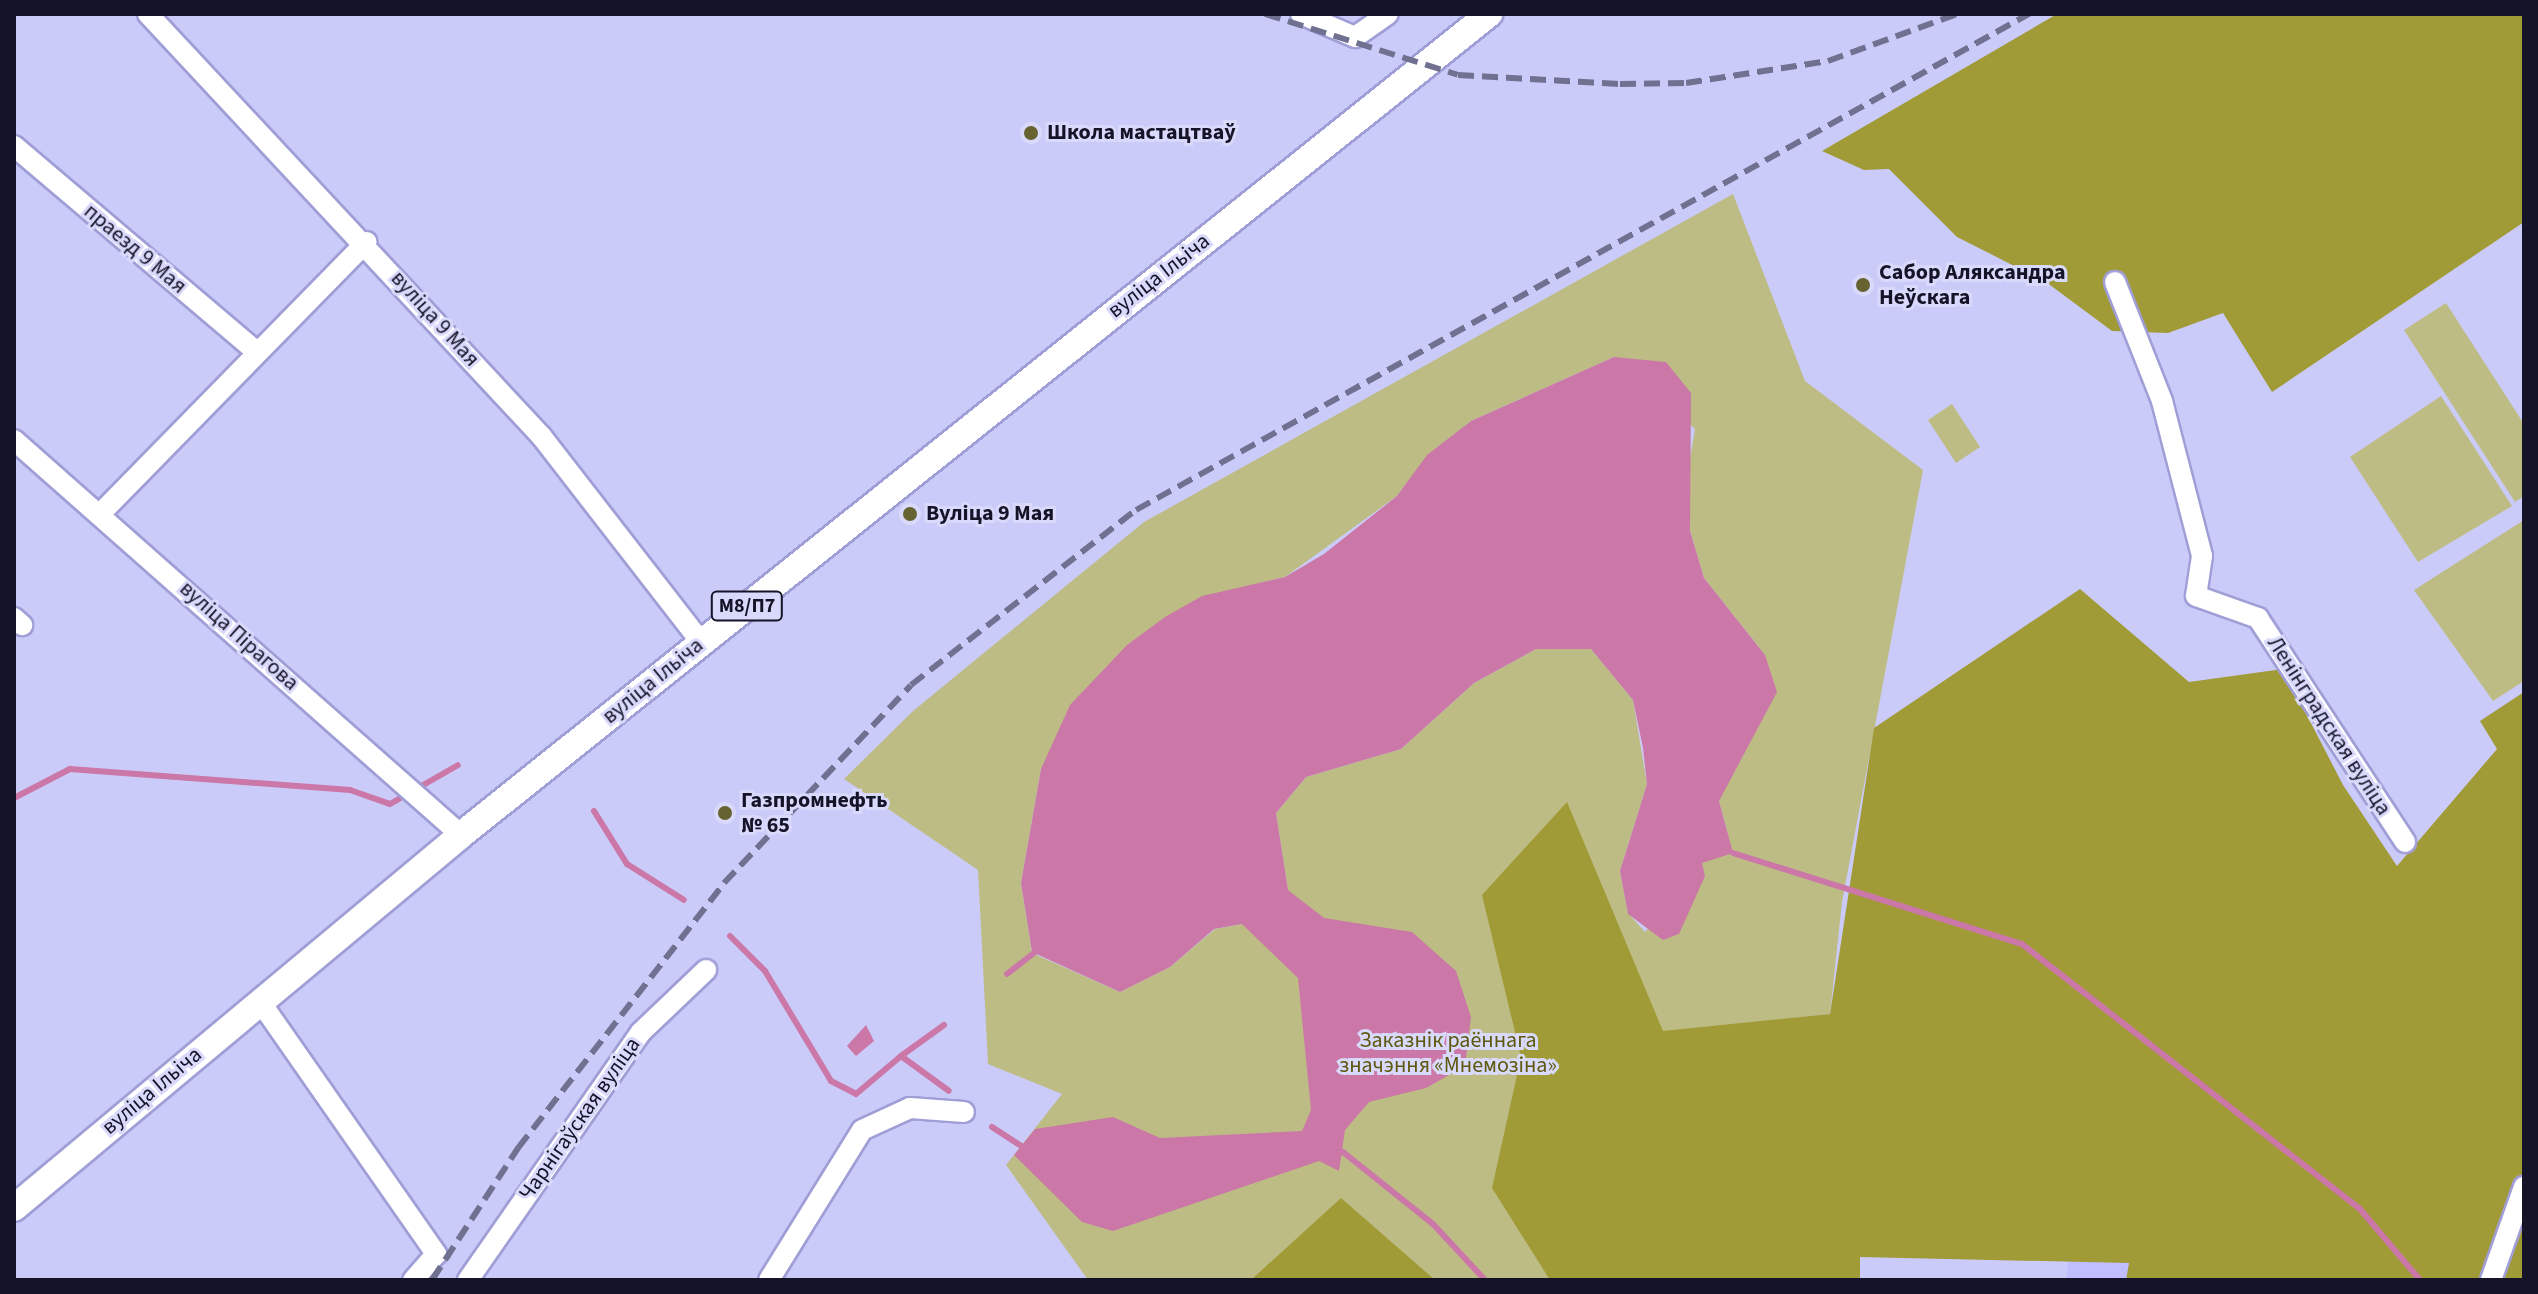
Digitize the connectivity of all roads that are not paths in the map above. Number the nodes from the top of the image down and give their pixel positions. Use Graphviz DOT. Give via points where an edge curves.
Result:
graph roads {
  1 [pos="148,14"];
  2 [pos="1301,14"];
  3 [pos="1388,14"];
  4 [pos="1489,14"];
  5 [pos="14,146"];
  6 [pos="366,242"];
  7 [pos="2115,282"];
  8 [pos="256,351"];
  9 [pos="14,440"];
  10 [pos="102,512"];
  11 [pos="701,642"];
  12 [pos="461,835"];
  13 [pos="2405,842"];
  14 [pos="706,970"];
  15 [pos="259,1000"];
  16 [pos="964,1112"];
  17 [pos="2524,1187"];
  18 [pos="16,1202"];
  19 [pos="413,1280"];
  20 [pos="468,1280"];
  21 [pos="769,1280"];
  22 [pos="2491,1280"];
  1 -- 6 [label="street, вуліца 9 Мая"];
  2 -- 3 [label="street" via="1355,37"];
  4 -- 11 [label="main road, вуліца Ільіча / М8/П7"];
  5 -- 8 [label="street, праезд 9 Мая"];
  6 -- 8 [label="street"];
  6 -- 11 [label="street, вуліца 9 Мая" via="542,437"];
  7 -- 13 [label="street, Ленінградская вуліца" via="2162,401 2202,556 2196,596 2258,618"];
  8 -- 10 [label="street"];
  9 -- 10 [label="street, вуліца Пірагова"];
  10 -- 12 [label="street, вуліца Пірагова"];
  11 -- 12 [label="main road, вуліца Ільіча / М8/П7"];
  12 -- 15 [label="main road, вуліца Ільіча / М8/П7"];
  14 -- 20 [label="street, Чарнігаўская вуліца" via="641,1032"];
  15 -- 18 [label="main road, вуліца Ільіча / М8/П7"];
  15 -- 19 [label="street" via="436,1254"];
  16 -- 21 [label="street" via="910,1108 862,1130"];
  17 -- 22 [label="street"];
}
